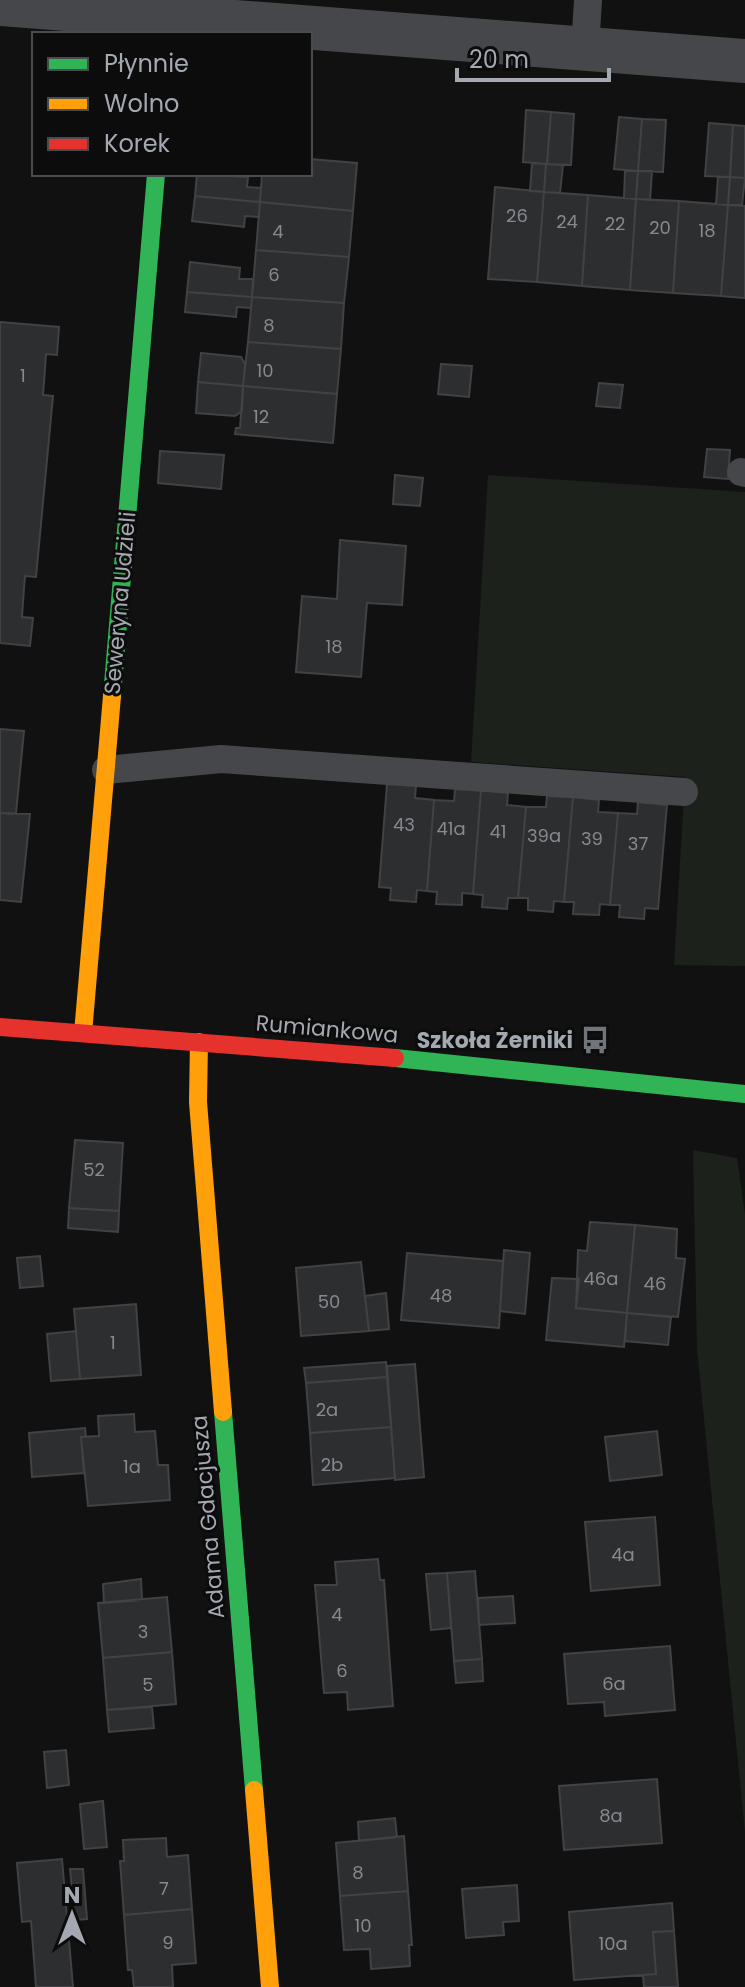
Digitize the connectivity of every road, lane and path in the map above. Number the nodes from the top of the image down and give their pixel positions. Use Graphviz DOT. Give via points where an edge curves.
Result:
graph roads {
  1 [pos="588,0"];
  2 [pos="0,4"];
  3 [pos="167,27"];
  4 [pos="262,32"];
  5 [pos="312,35"];
  6 [pos="585,49"];
  7 [pos="745,61"];
  8 [pos="156,176"];
  9 [pos="106,770"];
  10 [pos="684,792"];
  11 [pos="0,1027"];
  12 [pos="83,1033"];
  13 [pos="199,1042"];
  14 [pos="745,1094"];
  15 [pos="270,1987"];
  1 -- 6 [label="lane"];
  2 -- 3 [label="street"];
  3 -- 4 [label="street"];
  5 -- 6 [label="street"];
  6 -- 7 [label="street"];
  8 -- 9 [label="street, Seweryna Udzieli"];
  9 -- 10 [label="lane" via="221,759"];
  9 -- 12 [label="street, Seweryna Udzieli"];
  11 -- 12 [label="street, Rumiankowa"];
  12 -- 13 [label="street, Rumiankowa"];
  13 -- 14 [label="street, Rumiankowa" via="515,1068"];
  13 -- 15 [label="street, Adama Gdacjusza" via="199,1118"];
}
